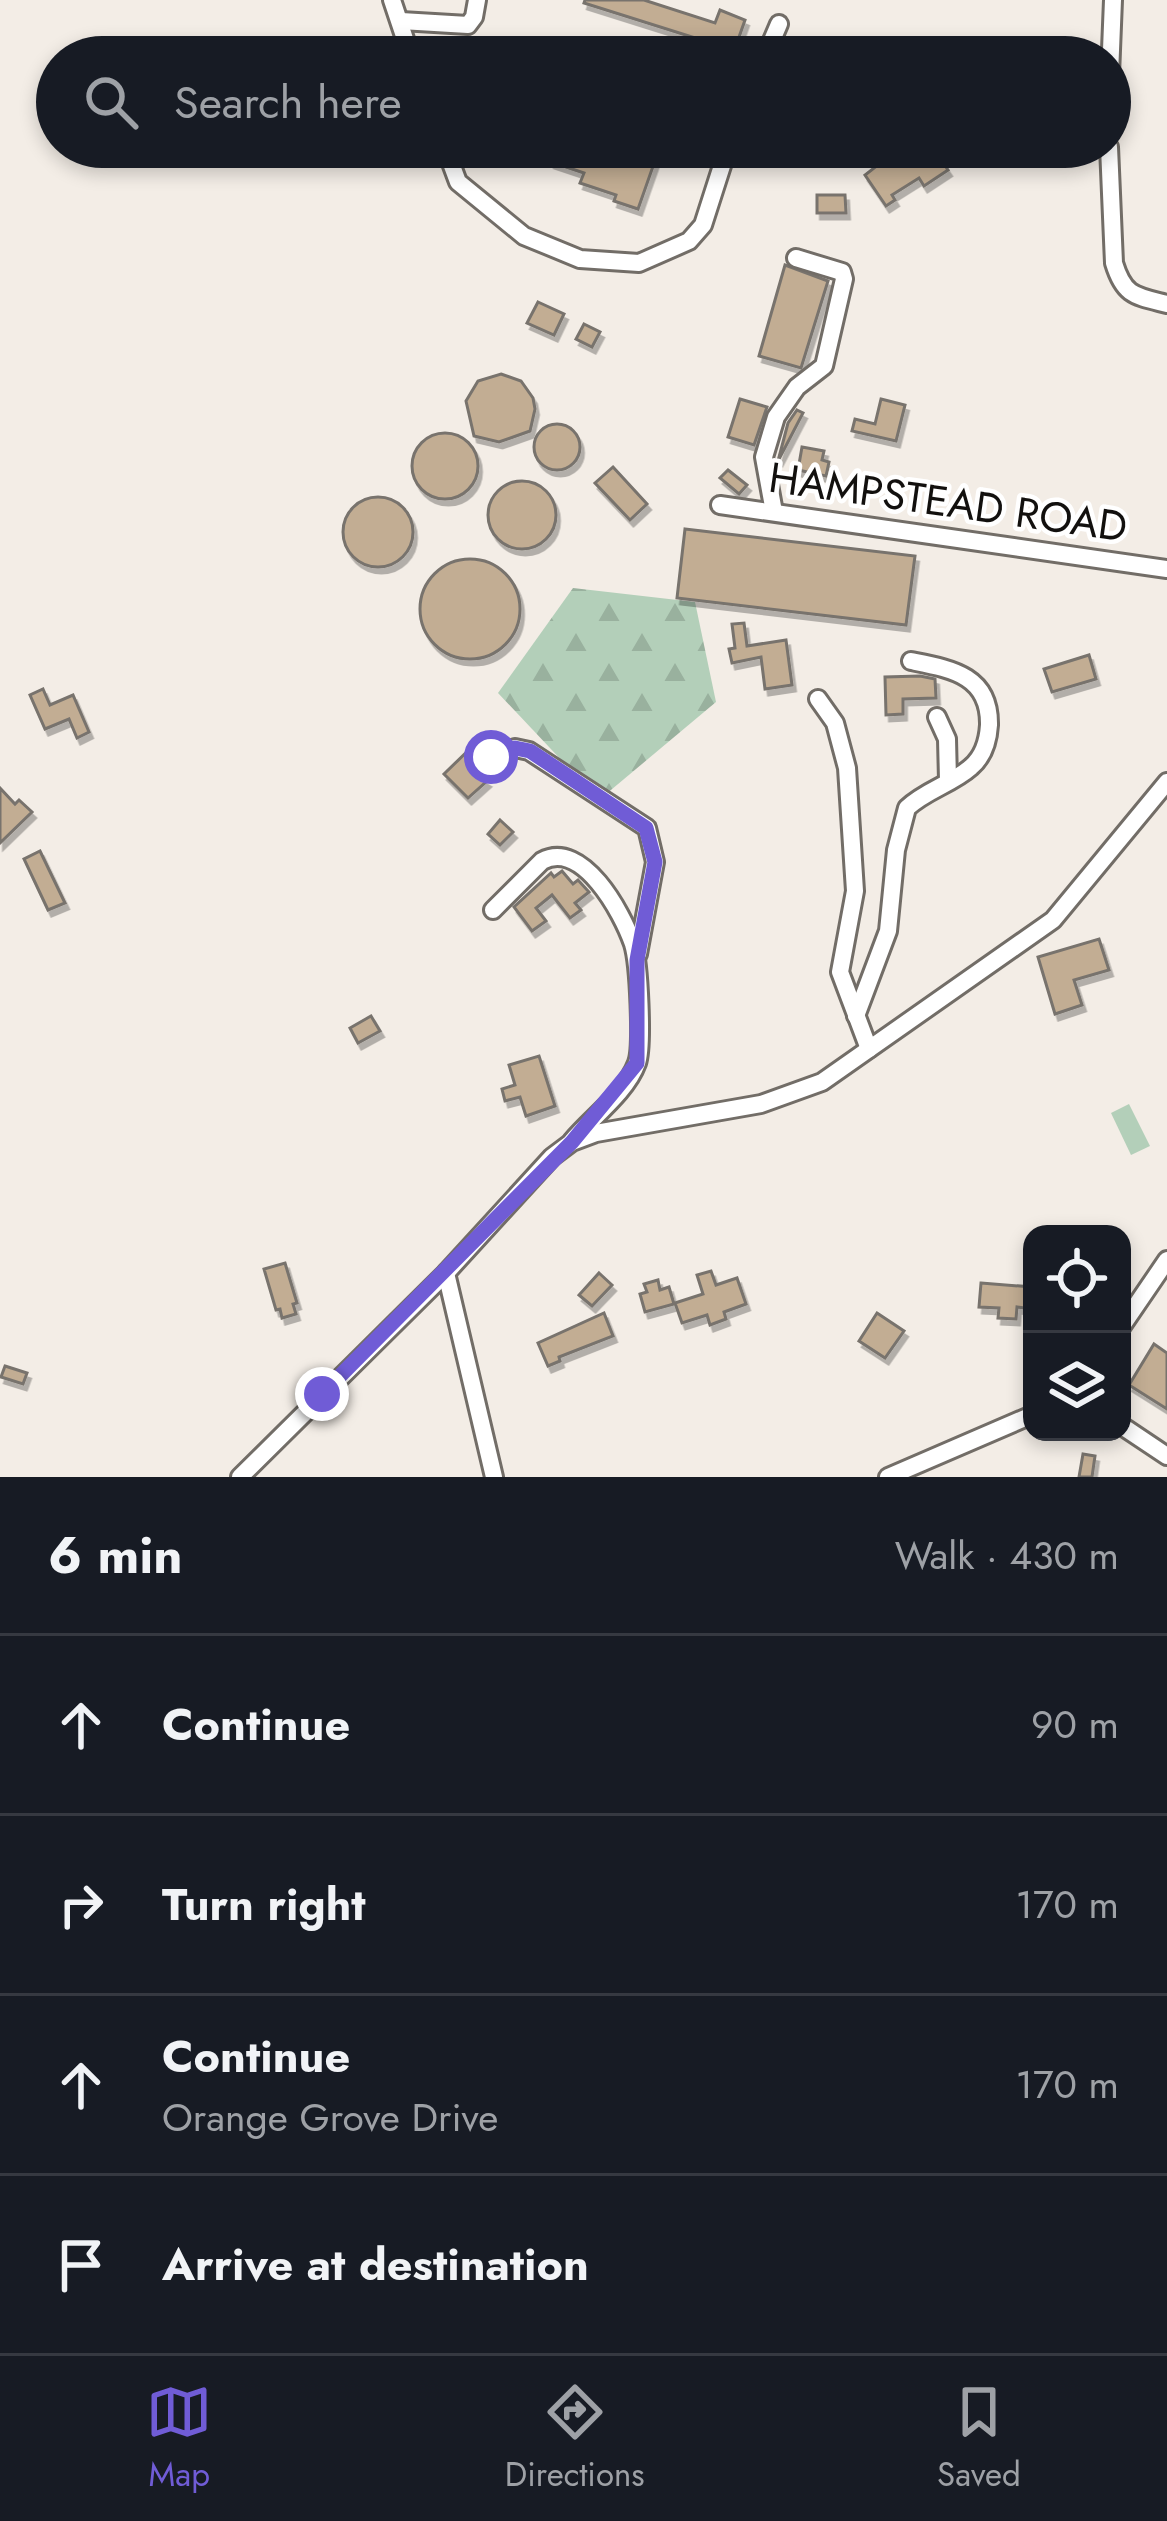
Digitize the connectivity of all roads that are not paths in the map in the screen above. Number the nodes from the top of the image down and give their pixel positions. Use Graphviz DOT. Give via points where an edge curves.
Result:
graph roads {
  1 [pos="392,0"];
  2 [pos="477,0"];
  3 [pos="1113,0"];
  4 [pos="401,21"];
  5 [pos="779,24"];
  6 [pos="405,36"];
  7 [pos="774,36"];
  8 [pos="1112,36"];
  9 [pos="453,168"];
  10 [pos="721,168"];
  11 [pos="1110,168"];
  12 [pos="796,258"];
  13 [pos="1167,304"];
  14 [pos="720,505"];
  15 [pos="774,512"];
  16 [pos="1167,569"];
  17 [pos="911,661"];
  18 [pos="818,699"];
  19 [pos="937,717"];
  20 [pos="491,757"];
  21 [pos="948,779"];
  22 [pos="1167,782"];
  23 [pos="493,910"];
  24 [pos="637,960"];
  25 [pos="856,1016"];
  26 [pos="869,1049"];
  27 [pos="572,1142"];
  28 [pos="1167,1260"];
  29 [pos="446,1273"];
  30 [pos="1131,1313"];
  31 [pos="1023,1419"];
  32 [pos="1131,1432"];
  33 [pos="1167,1456"];
  34 [pos="240,1477"];
  35 [pos="494,1477"];
  36 [pos="888,1477"];
  1 -- 4 [label="street"];
  2 -- 4 [label="street" via="468,25"];
  3 -- 8 [label="street"];
  4 -- 6 [label="street"];
  5 -- 7 [label="street"];
  9 -- 10 [label="street" via="458,182 524,236 580,259 639,262 689,241 703,225"];
  11 -- 13 [label="street" via="1119,279 1126,291"];
  12 -- 15 [label="street" via="844,279 824,366 776,417 764,457"];
  14 -- 15 [label="street, HAMPSTEAD ROAD"];
  15 -- 16 [label="street, HAMPSTEAD ROAD"];
  17 -- 21 [label="street" via="956,670 984,694 982,754"];
  18 -- 25 [label="street" via="836,723 847,768 855,891 841,972"];
  19 -- 21 [label="street" via="947,739"];
  20 -- 24 [label="street" via="530,751 646,828 655,862"];
  21 -- 25 [label="street" via="903,817 888,931"];
  22 -- 26 [label="street" via="1053,920"];
  23 -- 24 [label="street" via="542,861 568,857 586,868 613,907"];
  24 -- 27 [label="street" via="637,1063"];
  25 -- 26 [label="street"];
  26 -- 27 [label="street" via="793,1094"];
  27 -- 29 [label="street"];
  28 -- 30 [label="street"];
  29 -- 34 [label="street"];
  29 -- 35 [label="street"];
  31 -- 36 [label="street"];
  32 -- 33 [label="street"];
}
